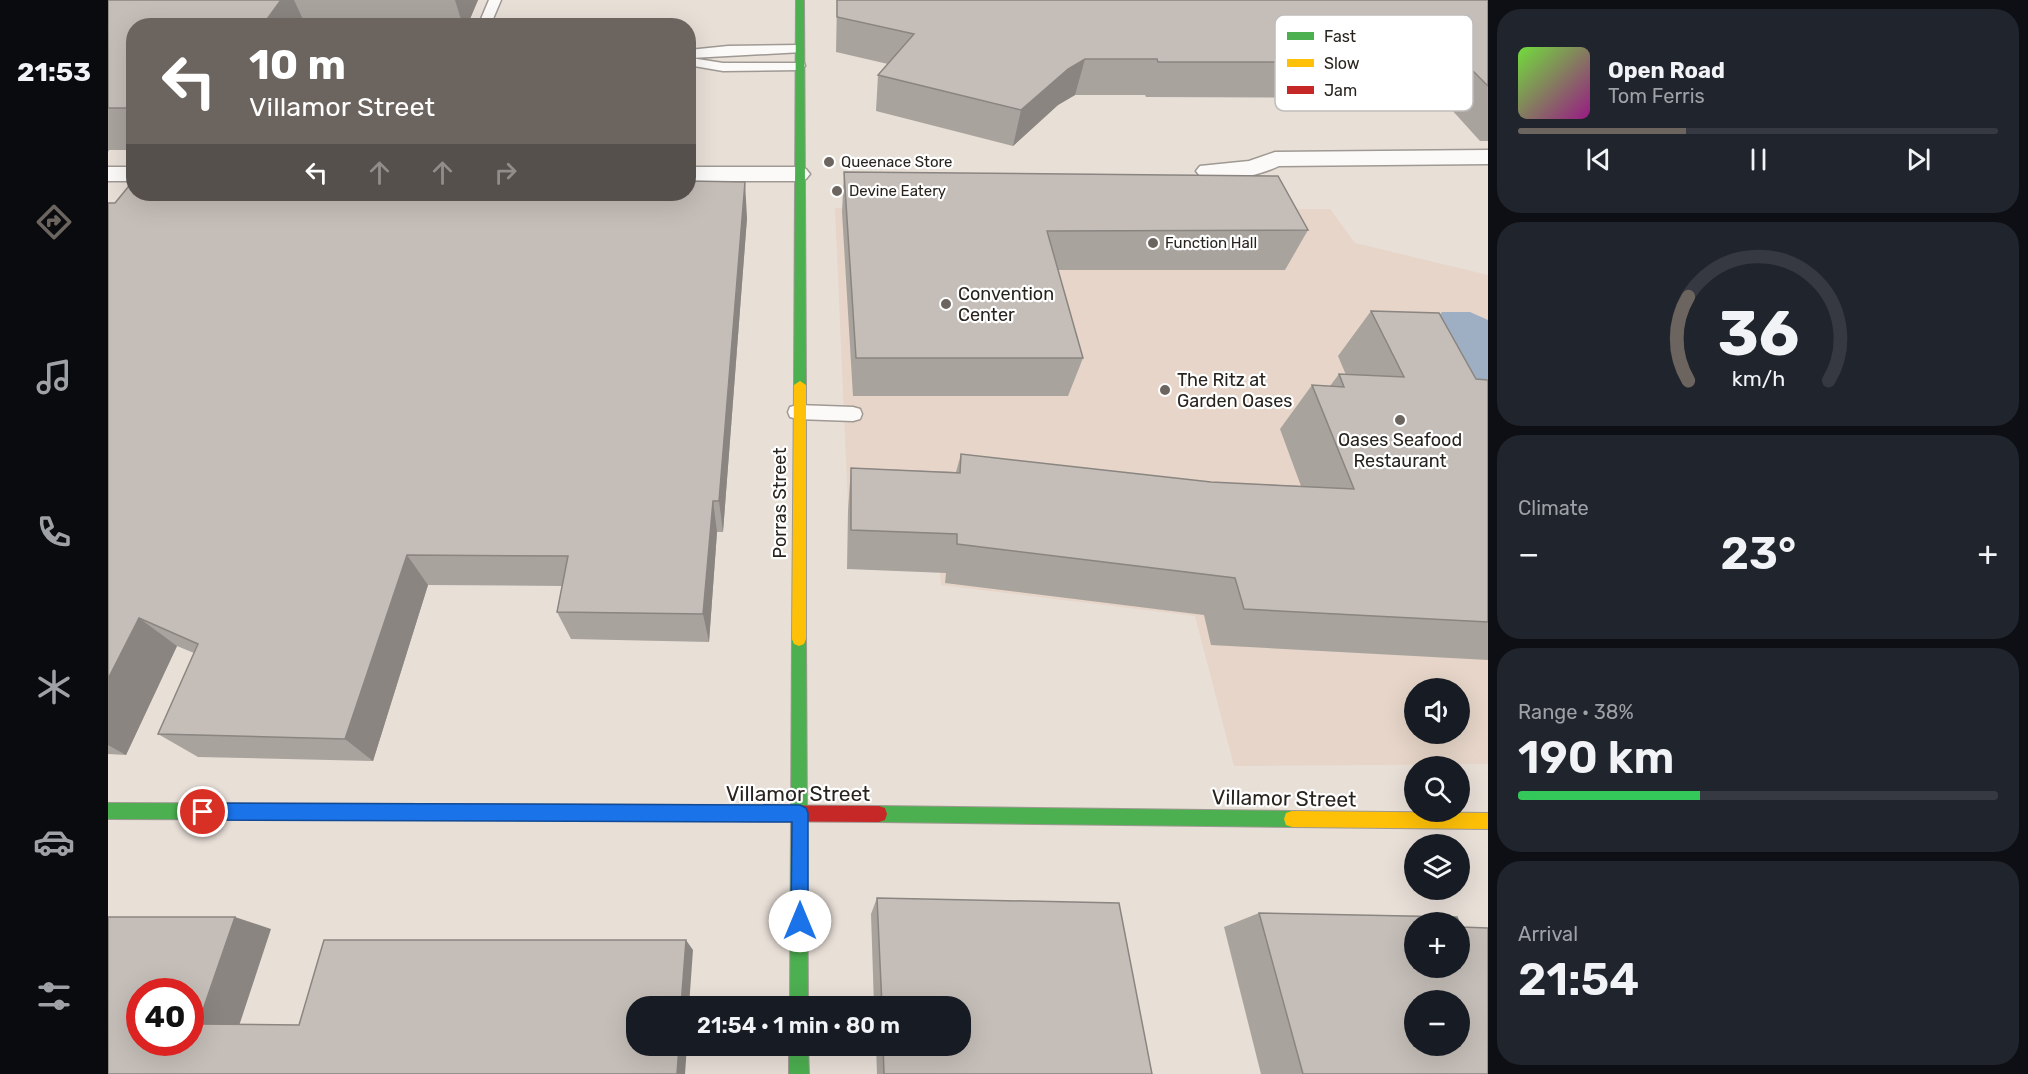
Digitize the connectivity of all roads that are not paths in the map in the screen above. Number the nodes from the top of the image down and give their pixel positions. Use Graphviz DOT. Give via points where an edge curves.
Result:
graph roads {
  1 [pos="495,0"];
  2 [pos="800,0"];
  3 [pos="487,18"];
  4 [pos="799,49"];
  5 [pos="696,53"];
  6 [pos="696,62"];
  7 [pos="799,66"];
  8 [pos="1488,157"];
  9 [pos="1208,171"];
  10 [pos="108,174"];
  11 [pos="126,174"];
  12 [pos="696,174"];
  13 [pos="798,174"];
  14 [pos="797,412"];
  15 [pos="853,414"];
  16 [pos="108,811"];
  17 [pos="800,813"];
  18 [pos="1488,821"];
  19 [pos="799,996"];
  20 [pos="799,1056"];
  21 [pos="799,1074"];
  1 -- 3 [label="lane"];
  2 -- 4 [label="street, Porras Street"];
  4 -- 5 [label="lane"];
  4 -- 7 [label="street, Porras Street"];
  6 -- 7 [label="lane" via="723,67"];
  7 -- 13 [label="street, Porras Street"];
  8 -- 9 [label="street" via="1275,159 1247,170"];
  10 -- 11 [label="street"];
  12 -- 13 [label="street"];
  13 -- 14 [label="street, Porras Street"];
  14 -- 15 [label="lane"];
  14 -- 17 [label="street, Porras Street"];
  16 -- 17 [label="street, Villamor Street"];
  17 -- 18 [label="street, Villamor Street"];
  17 -- 19 [label="street, Porras Street"];
  20 -- 21 [label="street"];
}
